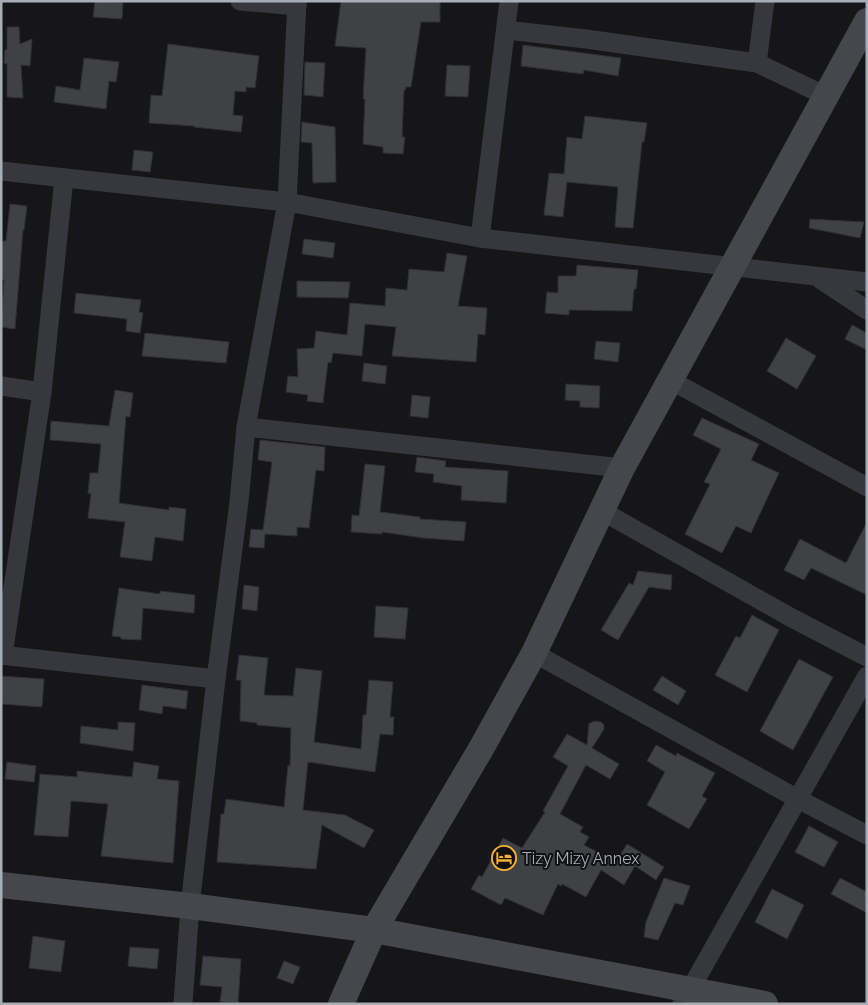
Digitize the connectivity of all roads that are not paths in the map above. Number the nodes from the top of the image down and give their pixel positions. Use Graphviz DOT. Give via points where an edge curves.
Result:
graph roads {
  1 [pos="240,1"];
  2 [pos="509,1"];
  3 [pos="765,1"];
  4 [pos="297,4"];
  5 [pos="867,21"];
  6 [pos="506,30"];
  7 [pos="757,63"];
  8 [pos="826,96"];
  9 [pos="1,170"];
  10 [pos="64,178"];
  11 [pos="287,202"];
  12 [pos="480,238"];
  13 [pos="732,267"];
  14 [pos="818,277"];
  15 [pos="867,282"];
  16 [pos="867,310"];
  17 [pos="670,380"];
  18 [pos="1,386"];
  19 [pos="42,392"];
  20 [pos="246,427"];
  21 [pos="622,468"];
  22 [pos="867,487"];
  23 [pos="602,511"];
  24 [pos="534,653"];
  25 [pos="2,655"];
  26 [pos="867,657"];
  27 [pos="867,676"];
  28 [pos="216,679"];
  29 [pos="798,799"];
  30 [pos="867,835"];
  31 [pos="1,884"];
  32 [pos="190,906"];
  33 [pos="374,930"];
  34 [pos="686,996"];
  35 [pos="183,1004"];
  36 [pos="341,1004"];
  37 [pos="765,1004"];
  1 -- 4 [label="street"];
  2 -- 6 [label="street"];
  3 -- 7 [label="street"];
  4 -- 11 [label="street"];
  5 -- 8 [label="street"];
  6 -- 7 [label="street"];
  6 -- 12 [label="street"];
  7 -- 8 [label="street"];
  8 -- 13 [label="street"];
  9 -- 10 [label="street"];
  10 -- 11 [label="street"];
  10 -- 19 [label="street"];
  11 -- 12 [label="street"];
  11 -- 20 [label="street"];
  12 -- 13 [label="street"];
  13 -- 14 [label="street"];
  13 -- 17 [label="street"];
  14 -- 15 [label="street"];
  14 -- 16 [label="street"];
  17 -- 21 [label="street"];
  17 -- 22 [label="street"];
  18 -- 19 [label="street"];
  19 -- 25 [label="street"];
  20 -- 21 [label="street"];
  20 -- 28 [label="street"];
  21 -- 23 [label="street"];
  23 -- 24 [label="street"];
  23 -- 26 [label="street"];
  24 -- 29 [label="street"];
  24 -- 33 [label="street"];
  25 -- 28 [label="street"];
  27 -- 29 [label="street"];
  28 -- 32 [label="street"];
  29 -- 30 [label="street"];
  29 -- 34 [label="street"];
  31 -- 32 [label="street"];
  32 -- 33 [label="street"];
  32 -- 35 [label="street"];
  33 -- 34 [label="street"];
  33 -- 36 [label="street"];
  34 -- 37 [label="street"];
}
